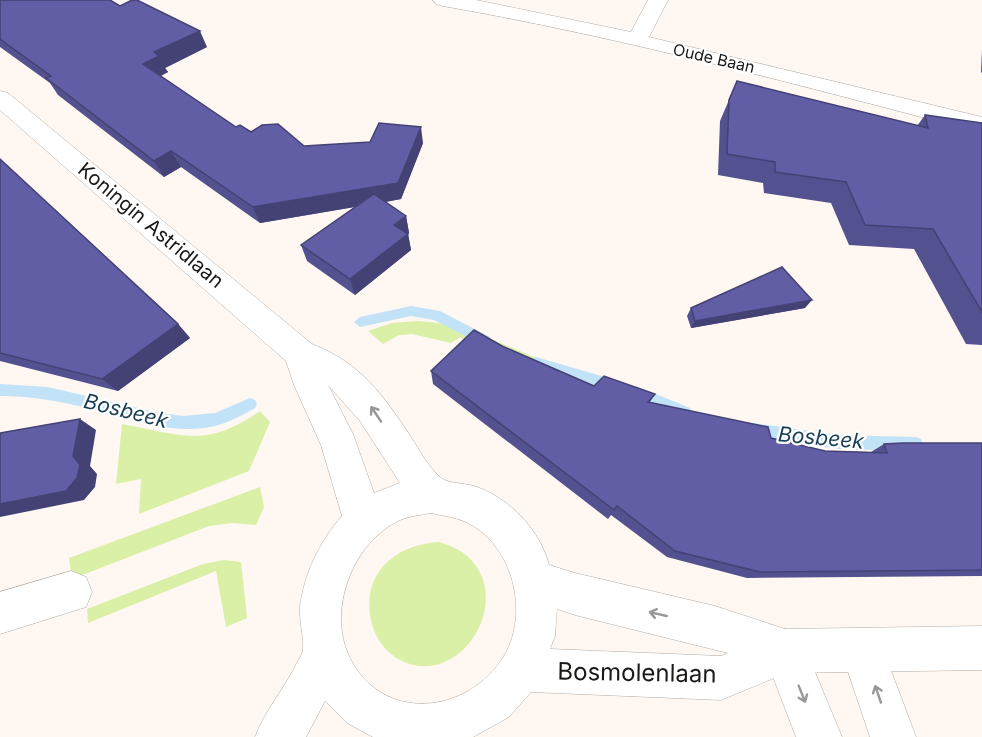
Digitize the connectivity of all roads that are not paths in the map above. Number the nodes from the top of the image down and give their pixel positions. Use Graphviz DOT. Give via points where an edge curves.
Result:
graph roads {
  1 [pos="443,0"];
  2 [pos="658,0"];
  3 [pos="637,40"];
  4 [pos="0,98"];
  5 [pos="982,125"];
  6 [pos="301,354"];
  7 [pos="431,495"];
  8 [pos="363,522"];
  9 [pos="535,581"];
  10 [pos="71,592"];
  11 [pos="0,613"];
  12 [pos="982,648"];
  13 [pos="785,651"];
  14 [pos="863,651"];
  15 [pos="325,652"];
  16 [pos="520,669"];
  17 [pos="384,729"];
  18 [pos="278,737"];
  19 [pos="819,737"];
  20 [pos="892,737"];
  1 -- 3 [label="main road, Oude Baan"];
  2 -- 3 [label="main road"];
  3 -- 5 [label="main road, Oude Baan"];
  4 -- 6 [label="main road, Koningin Astridlaan"];
  7 -- 6 [label="main road, Koningin Astridlaan, one-way" via="367,401 321,360"];
  6 -- 8 [label="main road" via="304,373 335,434"];
  7 -- 8 [label="main road" via="395,503"];
  7 -- 9 [label="main road" via="466,500 497,516 521,545"];
  8 -- 15 [label="main road" via="335,558 326,580 321,628"];
  13 -- 9 [label="main road, Bosmolenlaan, one-way" via="715,627"];
  9 -- 16 [label="main road" via="536,626"];
  10 -- 11 [label="main road"];
  12 -- 14 [label="main road, Bosmolenlaan"];
  13 -- 14 [label="main road, Bosmolenlaan"];
  13 -- 16 [label="main road, Bosmolenlaan" via="721,678"];
  13 -- 19 [label="main road, one-way"];
  20 -- 14 [label="main road, one-way"];
  15 -- 17 [label="main road" via="349,695"];
  15 -- 18 [label="main road" via="299,707"];
  16 -- 17 [label="main road" via="485,708 463,719 439,727"];
}
